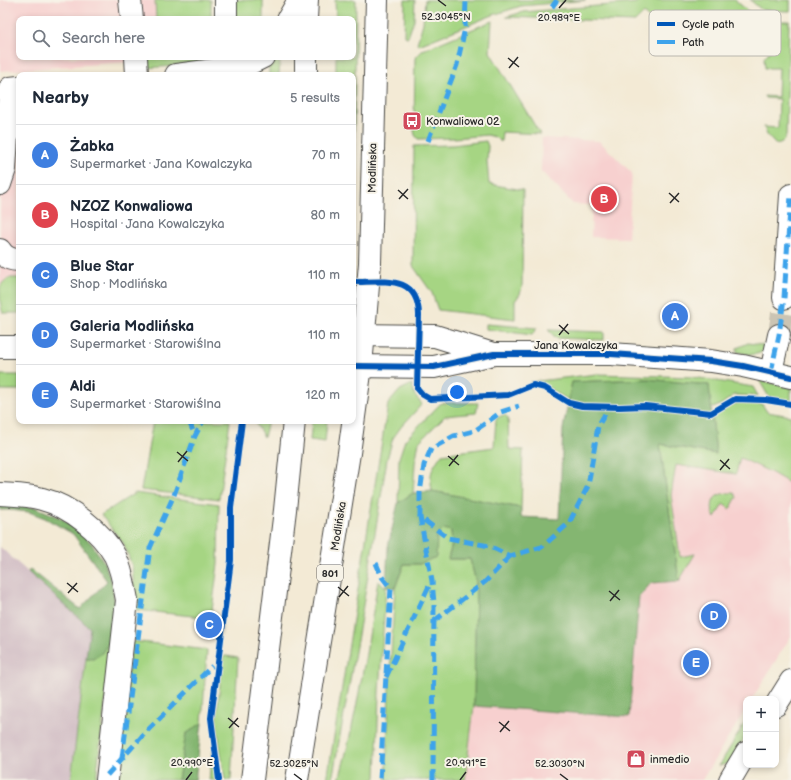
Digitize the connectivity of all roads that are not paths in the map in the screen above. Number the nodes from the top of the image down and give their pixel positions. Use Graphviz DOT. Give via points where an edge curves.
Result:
graph roads {
  1 [pos="130,0"];
  2 [pos="226,0"];
  3 [pos="299,0"];
  4 [pos="306,0"];
  5 [pos="377,0"];
  6 [pos="132,16"];
  7 [pos="226,16"];
  8 [pos="290,16"];
  9 [pos="306,16"];
  10 [pos="136,60"];
  11 [pos="257,60"];
  12 [pos="306,60"];
  13 [pos="224,63"];
  14 [pos="137,72"];
  15 [pos="188,72"];
  16 [pos="306,72"];
  17 [pos="14,87"];
  18 [pos="8,174"];
  19 [pos="791,195"];
  20 [pos="0,250"];
  21 [pos="16,260"];
  22 [pos="0,271"];
  23 [pos="16,271"];
  24 [pos="784,298"];
  25 [pos="358,335"];
  26 [pos="779,335"];
  27 [pos="0,347"];
  28 [pos="16,347"];
  29 [pos="494,354"];
  30 [pos="357,366"];
  31 [pos="781,374"];
  32 [pos="356,377"];
  33 [pos="294,424"];
  34 [pos="352,424"];
  35 [pos="10,494"];
  36 [pos="791,681"];
  37 [pos="779,700"];
  38 [pos="743,758"];
  39 [pos="106,780"];
  40 [pos="252,780"];
  41 [pos="297,780"];
  42 [pos="730,780"];
  1 -- 6 [label="main road"];
  2 -- 7 [label="main road"];
  3 -- 8 [label="main road"];
  4 -- 9 [label="main road"];
  5 -- 25 [label="main road, Modlińska / 801" via="370,263"];
  10 -- 14 [label="main road"];
  11 -- 13 [label="main road" via="245,66"];
  12 -- 16 [label="main road"];
  13 -- 15 [label="main road"];
  17 -- 18 [label="main road"];
  19 -- 24 [label="main road"];
  20 -- 21 [label="main road" via="4,256"];
  22 -- 23 [label="main road"];
  25 -- 29 [label="main road, Jana Kowalczyka" via="435,336"];
  25 -- 30 [label="main road, Modlińska / 801"];
  26 -- 31 [label="main road"];
  27 -- 28 [label="main road"];
  29 -- 30 [label="main road, Jana Kowalczyka" via="434,368"];
  29 -- 31 [label="main road, Jana Kowalczyka" via="610,354 712,361"];
  30 -- 32 [label="main road, Modlińska / 801"];
  33 -- 40 [label="main road"];
  34 -- 41 [label="main road, Modlińska / 801"];
  35 -- 39 [label="main road" via="43,499 65,508 86,522 115,556 122,574 127,600"];
  36 -- 37 [label="main road"];
  38 -- 42 [label="main road"];
}
